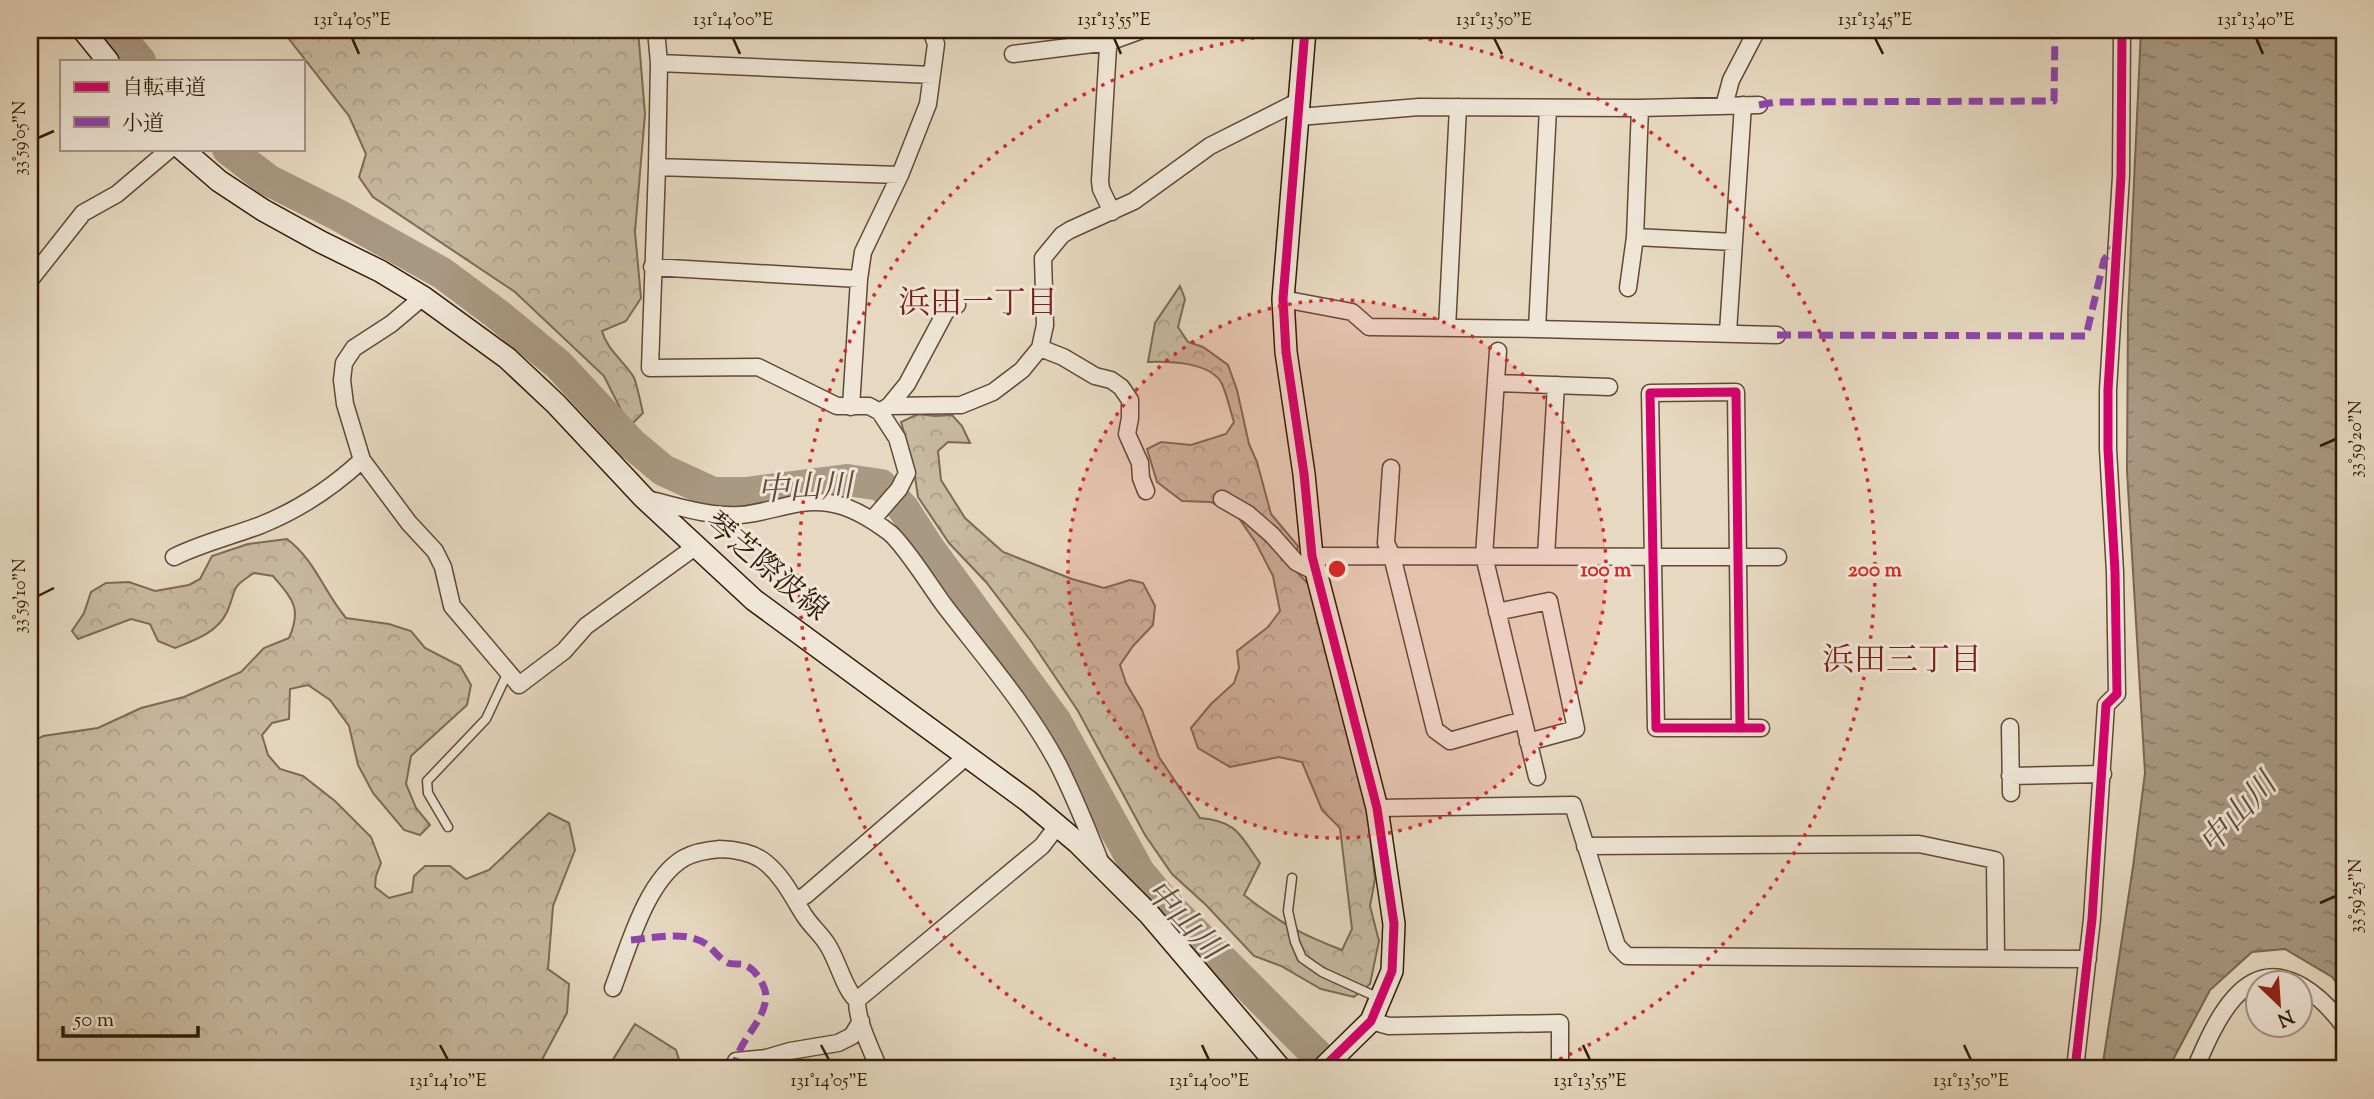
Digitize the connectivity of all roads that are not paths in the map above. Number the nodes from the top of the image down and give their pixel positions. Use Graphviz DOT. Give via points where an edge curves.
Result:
graph roads {
  1 [pos="83,30"];
  2 [pos="656,30"];
  3 [pos="932,30"];
  4 [pos="1142,30"];
  5 [pos="1305,30"];
  6 [pos="1756,30"];
  7 [pos="2122,30"];
  8 [pos="1109,36"];
  9 [pos="1013,54"];
  10 [pos="107,60"];
  11 [pos="659,63"];
  12 [pos="932,75"];
  13 [pos="1724,106"];
  14 [pos="1458,107"];
  15 [pos="1548,108"];
  16 [pos="1640,108"];
  17 [pos="1299,109"];
  18 [pos="169,150"];
  19 [pos="183,150"];
  20 [pos="657,167"];
  21 [pos="900,174"];
  22 [pos="1112,212"];
  23 [pos="1635,237"];
  24 [pos="1734,242"];
  25 [pos="652,267"];
  26 [pos="859,279"];
  27 [pos="30,280"];
  28 [pos="1628,288"];
  29 [pos="423,297"];
  30 [pos="1283,299"];
  31 [pos="957,305"];
  32 [pos="1447,328"];
  33 [pos="1537,329"];
  34 [pos="1728,332"];
  35 [pos="1777,335"];
  36 [pos="1040,348"];
  37 [pos="1498,351"];
  38 [pos="1496,383"];
  39 [pos="1556,385"];
  40 [pos="1609,387"];
  41 [pos="851,407"];
  42 [pos="885,409"];
  43 [pos="362,460"];
  44 [pos="1391,468"];
  45 [pos="1146,491"];
  46 [pos="644,498"];
  47 [pos="1222,499"];
  48 [pos="872,520"];
  49 [pos="695,547"];
  50 [pos="1392,556"];
  51 [pos="1484,556"];
  52 [pos="1546,556"];
  53 [pos="173,557"];
  54 [pos="1651,557"];
  55 [pos="1737,557"];
  56 [pos="1778,557"];
  57 [pos="1314,564"];
  58 [pos="1497,612"];
  59 [pos="509,670"];
  60 [pos="1523,720"];
  61 [pos="2010,727"];
  62 [pos="1740,728"];
  63 [pos="1761,728"];
  64 [pos="1528,742"];
  65 [pos="967,756"];
  66 [pos="2103,774"];
  67 [pos="2010,776"];
  68 [pos="1537,777"];
  69 [pos="2011,793"];
  70 [pos="1377,808"];
  71 [pos="1058,825"];
  72 [pos="448,827"];
  73 [pos="1585,846"];
  74 [pos="1102,866"];
  75 [pos="1292,878"];
  76 [pos="796,901"];
  77 [pos="1996,958"];
  78 [pos="2088,959"];
  79 [pos="613,988"];
  80 [pos="2244,989"];
  81 [pos="2314,993"];
  82 [pos="1382,999"];
  83 [pos="857,1000"];
  84 [pos="862,1021"];
  85 [pos="1371,1021"];
  86 [pos="2344,1026"];
  87 [pos="736,1061"];
  88 [pos="1328,1063"];
  89 [pos="879,1069"];
  90 [pos="1281,1069"];
  91 [pos="1560,1069"];
  92 [pos="2075,1069"];
  93 [pos="2195,1069"];
  1 -- 10 [label="main road"];
  2 -- 11 [label="street"];
  3 -- 12 [label="street" via="936,44"];
  4 -- 8 [label="street"];
  5 -- 17 [label="main road"];
  6 -- 13 [label="street" via="1731,80"];
  7 -- 66 [label="street" via="2121,176 2108,390 2117,694 2106,705"];
  8 -- 9 [label="street"];
  8 -- 22 [label="street" via="1100,181"];
  11 -- 12 [label="street"];
  11 -- 20 [label="street"];
  12 -- 21 [label="street" via="928,104"];
  13 -- 16 [label="street"];
  13 -- 24 [label="street" via="1751,105"];
  14 -- 15 [label="street"];
  14 -- 17 [label="street"];
  14 -- 32 [label="street"];
  15 -- 16 [label="street"];
  15 -- 33 [label="street"];
  16 -- 23 [label="street"];
  17 -- 22 [label="street" via="1209,146"];
  17 -- 30 [label="main road"];
  18 -- 27 [label="street" via="117,194 83,213"];
  19 -- 29 [label="main road, 琴芝際波線" via="219,181 263,209"];
  20 -- 21 [label="street"];
  20 -- 25 [label="street"];
  21 -- 26 [label="street" via="863,252"];
  22 -- 36 [label="street" via="1062,235 1043,258 1045,325"];
  23 -- 24 [label="street"];
  23 -- 28 [label="street"];
  24 -- 34 [label="street"];
  25 -- 26 [label="street"];
  25 -- 41 [label="street" via="650,368 758,367 837,406"];
  26 -- 41 [label="street"];
  29 -- 43 [label="street" via="354,348 344,363 345,404"];
  29 -- 46 [label="main road, 琴芝際波線" via="507,358"];
  30 -- 32 [label="street" via="1352,312 1369,327"];
  30 -- 57 [label="main road"];
  31 -- 42 [label="street" via="946,311 907,384"];
  32 -- 33 [label="street"];
  33 -- 34 [label="street"];
  34 -- 35 [label="street"];
  36 -- 42 [label="street" via="1022,370 993,392 961,405"];
  36 -- 45 [label="street" via="1121,387 1129,400 1128,434"];
  37 -- 38 [label="street"];
  38 -- 39 [label="street"];
  38 -- 51 [label="street"];
  39 -- 40 [label="street"];
  39 -- 52 [label="street"];
  41 -- 42 [label="street"];
  42 -- 48 [label="street" via="907,473"];
  43 -- 53 [label="street" via="339,481 263,524"];
  43 -- 59 [label="street" via="435,551 452,606"];
  44 -- 50 [label="street" via="1386,543"];
  46 -- 48 [label="street" via="719,515 829,503"];
  46 -- 49 [label="main road, 琴芝際波線"];
  47 -- 57 [label="street" via="1272,534 1296,562"];
  48 -- 74 [label="street" via="892,535 1014,693 1057,763"];
  49 -- 59 [label="street" via="586,626 564,651 519,685"];
  49 -- 65 [label="main road, 琴芝際波線" via="754,600"];
  50 -- 51 [label="street"];
  50 -- 57 [label="street"];
  50 -- 60 [label="street" via="1435,730 1450,741"];
  51 -- 52 [label="street"];
  51 -- 58 [label="street"];
  52 -- 54 [label="street"];
  54 -- 55 [label="street"];
  54 -- 55 [label="street" via="1650,393 1736,392"];
  54 -- 62 [label="street" via="1656,729"];
  55 -- 56 [label="street"];
  55 -- 62 [label="street"];
  57 -- 70 [label="main road"];
  58 -- 60 [label="street"];
  58 -- 64 [label="street" via="1549,601 1576,729"];
  59 -- 72 [label="lane" via="486,719 427,781 428,793"];
  60 -- 64 [label="street"];
  61 -- 67 [label="street"];
  62 -- 63 [label="street"];
  64 -- 68 [label="street"];
  65 -- 71 [label="main road, 琴芝際波線"];
  65 -- 76 [label="street"];
  66 -- 67 [label="street"];
  66 -- 78 [label="street"];
  67 -- 69 [label="street"];
  70 -- 73 [label="street" via="1573,805"];
  70 -- 82 [label="main road" via="1394,924 1392,971"];
  71 -- 74 [label="main road, 琴芝際波線"];
  71 -- 83 [label="street" via="1042,846"];
  73 -- 77 [label="street" via="1617,946 1627,956"];
  73 -- 77 [label="street" via="1919,844 1995,860"];
  74 -- 90 [label="main road, 琴芝際波線" via="1149,914"];
  75 -- 82 [label="lane" via="1288,911 1302,958"];
  76 -- 79 [label="street" via="778,873 753,856 724,849 684,858 656,887"];
  76 -- 83 [label="street" via="827,943"];
  77 -- 78 [label="street"];
  78 -- 92 [label="street"];
  80 -- 93 [label="street" via="2229,1002 2214,1026"];
  81 -- 86 [label="street"];
  82 -- 85 [label="main road"];
  83 -- 84 [label="street"];
  84 -- 87 [label="street" via="852,1036 838,1043"];
  84 -- 89 [label="street"];
  85 -- 88 [label="main road"];
  85 -- 91 [label="street" via="1389,1026 1560,1023"];
}
